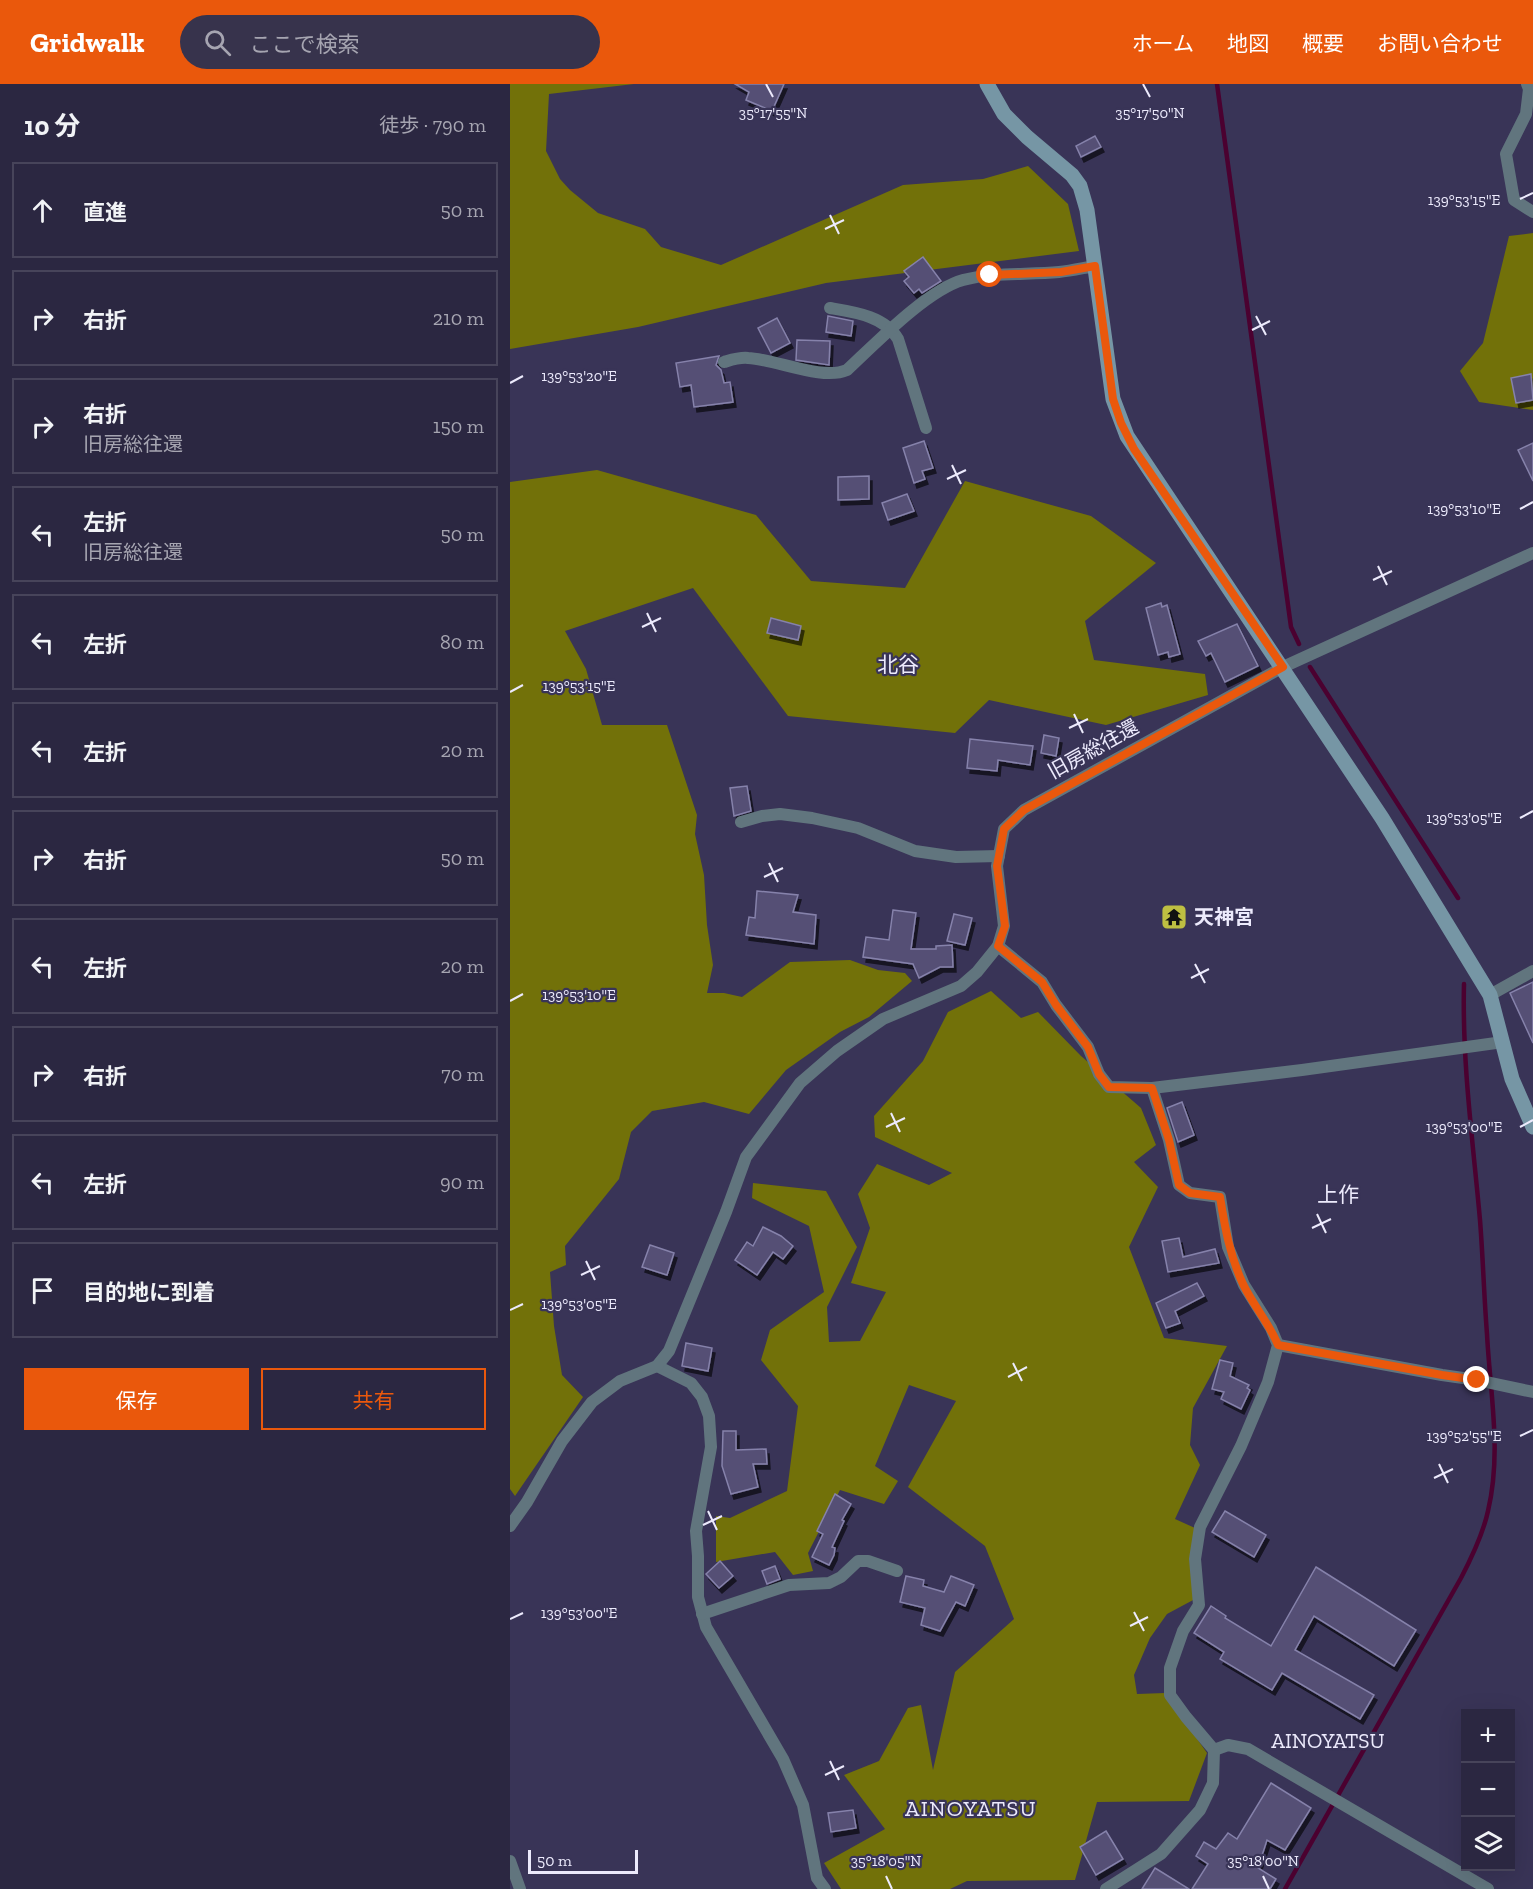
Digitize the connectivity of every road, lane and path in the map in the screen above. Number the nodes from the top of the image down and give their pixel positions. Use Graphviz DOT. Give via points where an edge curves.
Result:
graph roads {
  1 [pos="987,84"];
  2 [pos="1527,84"];
  3 [pos="1533,212"];
  4 [pos="1095,266"];
  5 [pos="830,308"];
  6 [pos="892,329"];
  7 [pos="724,362"];
  8 [pos="926,428"];
  9 [pos="1533,553"];
  10 [pos="1283,667"];
  11 [pos="741,822"];
  12 [pos="999,855"];
  13 [pos="998,946"];
  14 [pos="1533,971"];
  15 [pos="1490,995"];
  16 [pos="1503,1042"];
  17 [pos="1152,1088"];
  18 [pos="1533,1127"];
  19 [pos="1278,1345"];
  20 [pos="657,1366"];
  21 [pos="1533,1392"];
  22 [pos="510,1526"];
  23 [pos="897,1571"];
  24 [pos="702,1614"];
  25 [pos="1214,1750"];
  26 [pos="510,1861"];
  27 [pos="520,1889"];
  28 [pos="825,1889"];
  29 [pos="1106,1889"];
  30 [pos="1488,1889"];
  1 -- 4 [label="street" via="1004,114 1080,186"];
  2 -- 3 [label="street" via="1526,114 1506,154 1514,200"];
  4 -- 6 [label="street" via="961,281 936,293"];
  4 -- 10 [label="street" via="1113,399 1121,423 1134,449"];
  5 -- 6 [label="street" via="859,312"];
  6 -- 7 [label="street" via="840,373 747,358"];
  6 -- 8 [label="street"];
  9 -- 10 [label="street, 旧房総往還"];
  10 -- 12 [label="street, 旧房総往還" via="1024,810 1004,829"];
  10 -- 15 [label="street"];
  11 -- 12 [label="street" via="771,815 812,818 858,828 915,851 956,856"];
  12 -- 13 [label="street, 旧房総往還" via="1005,926"];
  13 -- 17 [label="street" via="1042,982 1088,1047 1109,1087"];
  13 -- 20 [label="street, 旧房総往還" via="960,986 883,1019 800,1083 746,1157 669,1351"];
  14 -- 15 [label="street"];
  15 -- 16 [label="street"];
  16 -- 17 [label="street"];
  16 -- 18 [label="street" via="1512,1079"];
  17 -- 19 [label="street" via="1179,1185 1190,1193 1220,1197 1228,1247 1244,1285"];
  19 -- 21 [label="street"];
  19 -- 25 [label="street" via="1268,1382 1242,1446 1200,1527 1196,1559 1199,1605 1183,1631 1170,1668 1170,1695"];
  20 -- 22 [label="street" via="620,1381 592,1402 562,1441"];
  20 -- 24 [label="street" via="691,1383 709,1416 711,1447 696,1531"];
  23 -- 24 [label="street" via="858,1561 842,1577 829,1583 789,1585"];
  24 -- 28 [label="street" via="783,1759 803,1805 817,1878"];
  25 -- 29 [label="street" via="1213,1783 1200,1810 1161,1854"];
  25 -- 30 [label="street" via="1228,1745 1248,1749"];
  26 -- 27 [label="street"];
}
